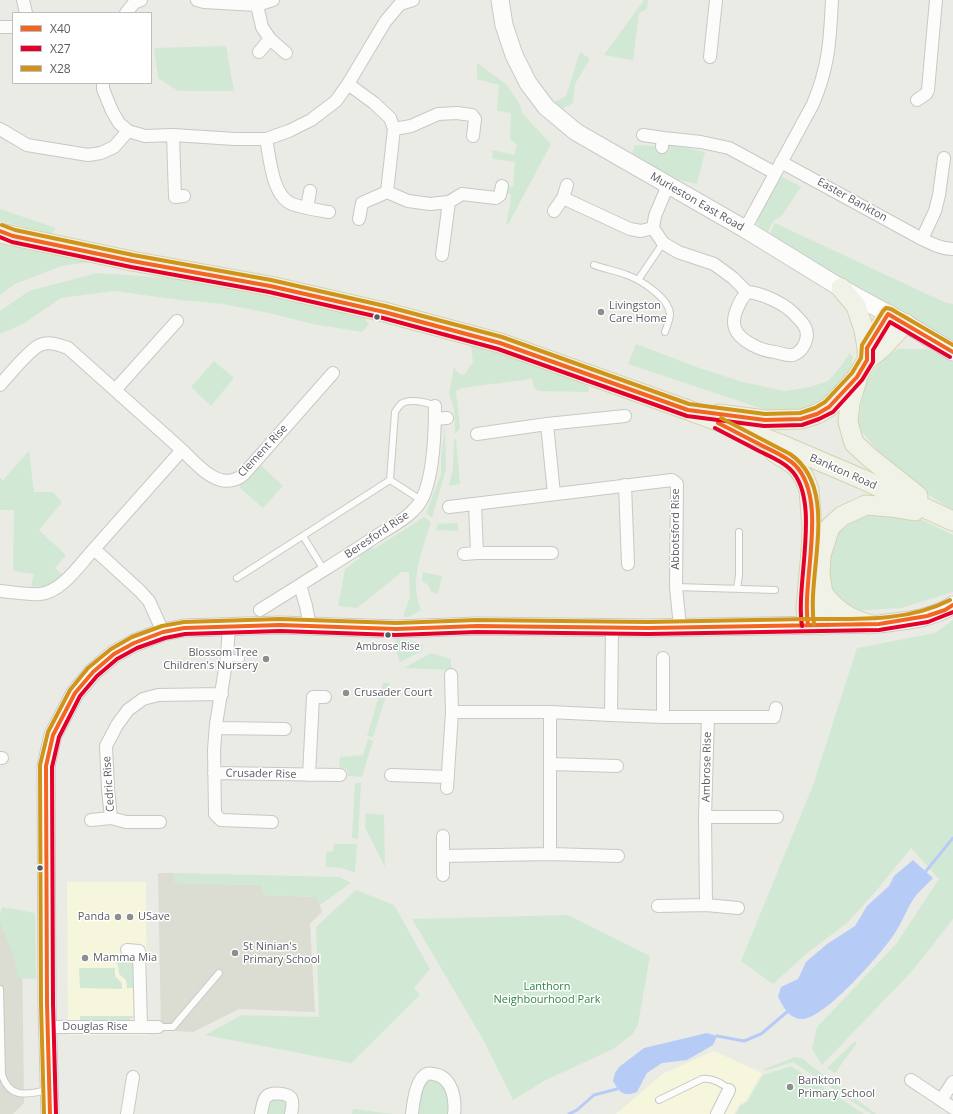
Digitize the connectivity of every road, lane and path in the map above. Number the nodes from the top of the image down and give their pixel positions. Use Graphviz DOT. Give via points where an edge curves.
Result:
graph roads {
  1 [pos="23,0"];
  2 [pos="197,0"];
  3 [pos="273,0"];
  4 [pos="413,0"];
  5 [pos="500,0"];
  6 [pos="716,0"];
  7 [pos="832,0"];
  8 [pos="936,0"];
  9 [pos="136,1"];
  10 [pos="211,1"];
  11 [pos="398,2"];
  12 [pos="257,5"];
  13 [pos="26,12"];
  14 [pos="127,12"];
  15 [pos="0,27"];
  16 [pos="12,27"];
  17 [pos="270,38"];
  18 [pos="260,52"];
  19 [pos="286,53"];
  20 [pos="710,57"];
  21 [pos="348,84"];
  22 [pos="103,86"];
  23 [pos="917,100"];
  24 [pos="0,129"];
  25 [pos="394,129"];
  26 [pos="128,131"];
  27 [pos="173,135"];
  28 [pos="643,135"];
  29 [pos="472,136"];
  30 [pos="266,139"];
  31 [pos="944,158"];
  32 [pos="781,162"];
  33 [pos="775,173"];
  34 [pos="567,185"];
  35 [pos="668,185"];
  36 [pos="502,186"];
  37 [pos="310,191"];
  38 [pos="387,192"];
  39 [pos="174,198"];
  40 [pos="563,198"];
  41 [pos="449,202"];
  42 [pos="307,208"];
  43 [pos="554,211"];
  44 [pos="329,212"];
  45 [pos="359,219"];
  46 [pos="653,228"];
  47 [pos="745,229"];
  48 [pos="4,234"];
  49 [pos="922,239"];
  50 [pos="663,243"];
  51 [pos="953,249"];
  52 [pos="442,255"];
  53 [pos="594,265"];
  54 [pos="638,280"];
  55 [pos="841,288"];
  56 [pos="747,292"];
  57 [pos="888,314"];
  58 [pos="177,321"];
  59 [pos="905,323"];
  60 [pos="665,332"];
  61 [pos="953,352"];
  62 [pos="867,354"];
  63 [pos="333,373"];
  64 [pos="857,377"];
  65 [pos="0,385"];
  66 [pos="115,390"];
  67 [pos="435,406"];
  68 [pos="688,410"];
  69 [pos="625,416"];
  70 [pos="447,418"];
  71 [pos="709,418"];
  72 [pos="435,419"];
  73 [pos="547,424"];
  74 [pos="478,434"];
  75 [pos="182,450"];
  76 [pos="390,480"];
  77 [pos="625,485"];
  78 [pos="554,494"];
  79 [pos="421,500"];
  80 [pos="476,504"];
  81 [pos="449,507"];
  82 [pos="948,519"];
  83 [pos="738,532"];
  84 [pos="303,536"];
  85 [pos="94,549"];
  86 [pos="476,553"];
  87 [pos="464,554"];
  88 [pos="552,554"];
  89 [pos="628,564"];
  90 [pos="324,570"];
  91 [pos="237,578"];
  92 [pos="300,585"];
  93 [pos="676,587"];
  94 [pos="737,589"];
  95 [pos="775,590"];
  96 [pos="0,591"];
  97 [pos="823,593"];
  98 [pos="953,605"];
  99 [pos="260,610"];
  100 [pos="868,624"];
  101 [pos="814,625"];
  102 [pos="229,626"];
  103 [pos="310,627"];
  104 [pos="612,627"];
  105 [pos="680,627"];
  106 [pos="163,632"];
  107 [pos="227,657"];
  108 [pos="663,658"];
  109 [pos="241,659"];
  110 [pos="451,675"];
  111 [pos="222,694"];
  112 [pos="325,697"];
  113 [pos="776,708"];
  114 [pos="452,712"];
  115 [pos="550,712"];
  116 [pos="611,715"];
  117 [pos="663,717"];
  118 [pos="708,717"];
  119 [pos="216,728"];
  120 [pos="285,729"];
  121 [pos="551,764"];
  122 [pos="617,766"];
  123 [pos="214,773"];
  124 [pos="309,774"];
  125 [pos="340,775"];
  126 [pos="391,776"];
  127 [pos="705,817"];
  128 [pos="777,817"];
  129 [pos="111,818"];
  130 [pos="91,820"];
  131 [pos="160,822"];
  132 [pos="272,822"];
  133 [pos="443,836"];
  134 [pos="550,854"];
  135 [pos="443,856"];
  136 [pos="618,856"];
  137 [pos="443,875"];
  138 [pos="706,905"];
  139 [pos="658,906"];
  140 [pos="738,908"];
  141 [pos="127,950"];
  142 [pos="220,973"];
  143 [pos="0,989"];
  144 [pos="48,1027"];
  145 [pos="141,1027"];
  146 [pos="158,1027"];
  147 [pos="133,1077"];
  148 [pos="911,1080"];
  149 [pos="953,1082"];
  150 [pos="50,1090"];
  151 [pos="729,1090"];
  152 [pos="659,1100"];
  153 [pos="941,1100"];
  154 [pos="953,1108"];
  155 [pos="50,1114"];
  156 [pos="127,1114"];
  157 [pos="261,1114"];
  158 [pos="291,1114"];
  159 [pos="412,1114"];
  160 [pos="454,1114"];
  161 [pos="717,1114"];
  1 -- 13 [label="street"];
  2 -- 10 [label="street"];
  3 -- 12 [label="street"];
  4 -- 11 [label="street"];
  5 -- 35 [label="street, Murieston East Road" via="504,25 514,55 528,82 546,107 576,132"];
  6 -- 20 [label="street"];
  7 -- 32 [label="street" via="830,46 825,72 813,104"];
  8 -- 23 [label="street" via="928,90"];
  9 -- 14 [label="street"];
  10 -- 12 [label="street"];
  11 -- 21 [label="street"];
  12 -- 17 [label="street" via="262,27"];
  15 -- 16 [label="street"];
  17 -- 18 [label="street"];
  17 -- 19 [label="street"];
  21 -- 25 [label="street" via="390,118"];
  21 -- 30 [label="street" via="336,101 311,120"];
  22 -- 26 [label="street" via="119,124"];
  24 -- 26 [label="street" via="27,145 88,155 101,153 114,146"];
  25 -- 29 [label="street" via="411,126 438,114 457,113 472,115 475,119"];
  25 -- 38 [label="street"];
  26 -- 27 [label="street" via="145,136"];
  27 -- 30 [label="street"];
  27 -- 39 [label="street"];
  28 -- 33 [label="street" via="662,142 701,142 729,148"];
  30 -- 42 [label="street" via="279,193 291,204"];
  31 -- 49 [label="street" via="935,211"];
  32 -- 33 [label="street"];
  32 -- 49 [label="street, Easter Bankton"];
  33 -- 47 [label="street"];
  34 -- 40 [label="street"];
  35 -- 46 [label="street" via="655,216"];
  35 -- 47 [label="street, Murieston East Road"];
  36 -- 41 [label="street" via="500,195 496,198 462,194"];
  37 -- 42 [label="street"];
  38 -- 41 [label="street" via="415,202"];
  38 -- 45 [label="street" via="362,203"];
  40 -- 43 [label="street"];
  40 -- 46 [label="street" via="630,229 641,231"];
  41 -- 52 [label="street"];
  42 -- 44 [label="street"];
  46 -- 50 [label="street"];
  47 -- 55 [label="street, Murieston East Road"];
  48 -- 68 [label="main road, Bankton Road" via="270,286 399,316 500,343"];
  49 -- 51 [label="street, Easter Bankton" via="934,245"];
  50 -- 54 [label="lane"];
  50 -- 56 [label="street" via="678,252 714,264 734,278"];
  53 -- 54 [label="lane"];
  54 -- 60 [label="lane" via="664,300 669,309 670,316"];
  55 -- 57 [label="street, Murieston East Road"];
  55 -- 62 [label="main road" via="856,306 864,330"];
  56 -- 56 [label="street" via="766,297 794,313 807,334 801,350 792,355 769,352 746,342 735,328 734,320 737,308"];
  57 -- 59 [label="street, Murieston East Road"];
  57 -- 62 [label="main road"];
  58 -- 66 [label="street"];
  59 -- 61 [label="street, Murieston East Road"];
  59 -- 62 [label="main road" via="882,348"];
  62 -- 64 [label="main road"];
  63 -- 75 [label="street, Clement Rise" via="244,474 235,480 224,481 214,478"];
  64 -- 68 [label="main road" via="829,407 801,419 765,420"];
  64 -- 82 [label="main road" via="848,422 854,443 906,489"];
  65 -- 66 [label="street, Clement Rise" via="40,345 53,343 72,351"];
  66 -- 75 [label="street, Clement Rise"];
  67 -- 72 [label="street, Beresford Rise"];
  67 -- 76 [label="lane" via="429,403 406,402 400,405 396,412"];
  68 -- 71 [label="main road, Bankton Road"];
  69 -- 73 [label="street"];
  70 -- 72 [label="street"];
  71 -- 82 [label="main road, Bankton Road" via="780,444"];
  71 -- 101 [label="main road" via="781,455 796,466 804,477 809,490 812,528 806,609"];
  72 -- 79 [label="street, Beresford Rise" via="430,473"];
  73 -- 74 [label="street"];
  73 -- 78 [label="street"];
  75 -- 85 [label="street"];
  76 -- 79 [label="lane"];
  76 -- 84 [label="lane"];
  77 -- 78 [label="street, Abbotsford Rise"];
  77 -- 89 [label="street"];
  77 -- 93 [label="street, Abbotsford Rise" via="672,480 677,484"];
  78 -- 80 [label="street, Abbotsford Rise"];
  79 -- 90 [label="street, Beresford Rise" via="414,510 400,521"];
  80 -- 81 [label="street, Abbotsford Rise"];
  80 -- 86 [label="street"];
  82 -- 97 [label="main road" via="891,507 866,505 842,516 830,527 821,555 820,575"];
  83 -- 94 [label="lane"];
  84 -- 90 [label="lane"];
  84 -- 91 [label="lane"];
  85 -- 96 [label="street" via="65,582 52,591 40,594"];
  85 -- 106 [label="street" via="145,596"];
  86 -- 87 [label="street"];
  86 -- 88 [label="street"];
  90 -- 92 [label="street, Beresford Rise"];
  92 -- 99 [label="street, Beresford Rise"];
  92 -- 103 [label="street"];
  93 -- 94 [label="lane"];
  93 -- 105 [label="street, Abbotsford Rise"];
  94 -- 95 [label="lane"];
  97 -- 100 [label="main road" via="840,612"];
  97 -- 101 [label="main road"];
  98 -- 100 [label="street" via="915,619"];
  100 -- 101 [label="street"];
  101 -- 105 [label="street"];
  102 -- 103 [label="street"];
  102 -- 106 [label="street" via="184,628"];
  102 -- 107 [label="street"];
  103 -- 104 [label="street"];
  104 -- 105 [label="street"];
  104 -- 116 [label="street"];
  106 -- 144 [label="street" via="114,654 93,672 75,693 53,735 46,766"];
  107 -- 109 [label="lane"];
  107 -- 111 [label="street"];
  108 -- 117 [label="street"];
  110 -- 114 [label="street"];
  111 -- 119 [label="street"];
  111 -- 129 [label="street, Cedric Rise" via="158,695 143,699 128,710 117,724 106,746"];
  112 -- 124 [label="street, Crusader Rise" via="313,697"];
  113 -- 118 [label="street, Ambrose Rise" via="774,717"];
  114 -- 115 [label="street, Ambrose Rise"];
  114 -- 126 [label="street" via="447,782"];
  115 -- 116 [label="street, Ambrose Rise"];
  115 -- 121 [label="street"];
  116 -- 117 [label="street, Ambrose Rise"];
  117 -- 118 [label="street, Ambrose Rise"];
  118 -- 127 [label="street, Ambrose Rise"];
  119 -- 120 [label="street"];
  119 -- 123 [label="street"];
  121 -- 122 [label="street"];
  121 -- 134 [label="street"];
  123 -- 124 [label="street, Crusader Rise"];
  123 -- 132 [label="street" via="215,814 220,820"];
  124 -- 125 [label="street, Crusader Rise"];
  127 -- 128 [label="street, Ambrose Rise"];
  127 -- 138 [label="street, Ambrose Rise"];
  129 -- 130 [label="street, Cedric Rise"];
  129 -- 131 [label="street, Cedric Rise" via="126,822"];
  133 -- 135 [label="street"];
  134 -- 135 [label="street"];
  134 -- 136 [label="street"];
  135 -- 137 [label="street"];
  138 -- 139 [label="street"];
  138 -- 140 [label="street"];
  141 -- 145 [label="street, Douglas Rise" via="139,951"];
  142 -- 146 [label="lane" via="173,1027"];
  143 -- 150 [label="lane" via="4,1082 16,1093"];
  144 -- 145 [label="street, Douglas Rise"];
  144 -- 150 [label="street"];
  145 -- 146 [label="street, Douglas Rise"];
  147 -- 156 [label="street"];
  148 -- 153 [label="street"];
  149 -- 153 [label="street"];
  150 -- 155 [label="street"];
  151 -- 152 [label="lane" via="725,1085 708,1078"];
  151 -- 161 [label="street"];
  153 -- 154 [label="street"];
  157 -- 158 [label="street" via="265,1098 273,1093 291,1099"];
  159 -- 160 [label="street" via="419,1083 428,1073 444,1078 450,1086 454,1097"];
}
